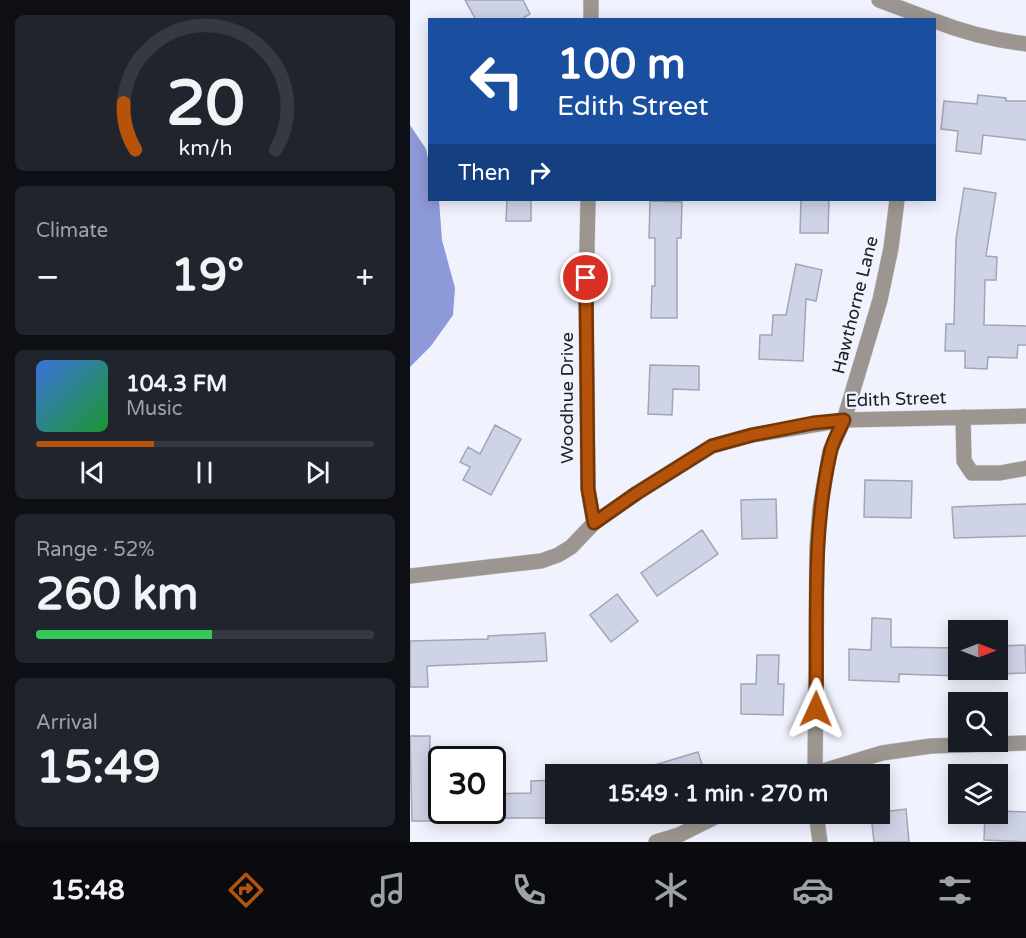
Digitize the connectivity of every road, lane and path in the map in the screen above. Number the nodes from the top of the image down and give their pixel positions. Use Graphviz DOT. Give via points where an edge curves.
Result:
graph roads {
  1 [pos="591,0"];
  2 [pos="879,0"];
  3 [pos="901,9"];
  4 [pos="591,18"];
  5 [pos="928,18"];
  6 [pos="936,21"];
  7 [pos="1026,44"];
  8 [pos="588,201"];
  9 [pos="897,201"];
  10 [pos="1026,416"];
  11 [pos="963,417"];
  12 [pos="844,420"];
  13 [pos="1026,468"];
  14 [pos="594,523"];
  15 [pos="410,576"];
  16 [pos="1026,743"];
  17 [pos="814,764"];
  18 [pos="846,764"];
  19 [pos="702,824"];
  20 [pos="818,824"];
  21 [pos="656,842"];
  22 [pos="820,842"];
  1 -- 4 [label="street"];
  2 -- 3 [label="street"];
  3 -- 5 [label="street"];
  6 -- 7 [label="street" via="966,33"];
  8 -- 14 [label="street, Woodhue Drive" via="588,489"];
  9 -- 12 [label="street, Hawthorne Lane" via="880,300"];
  10 -- 11 [label="street, Edith Street"];
  11 -- 12 [label="street, Edith Street"];
  11 -- 13 [label="street" via="964,461 972,473"];
  12 -- 14 [label="street, Edith Street" via="752,435 712,446"];
  12 -- 17 [label="street, Hawthorne Lane" via="830,451 820,508"];
  14 -- 15 [label="street, Edith Street" via="571,547 541,561"];
  16 -- 18 [label="street" via="931,746 882,753"];
  19 -- 21 [label="street"];
  20 -- 22 [label="street"];
}
